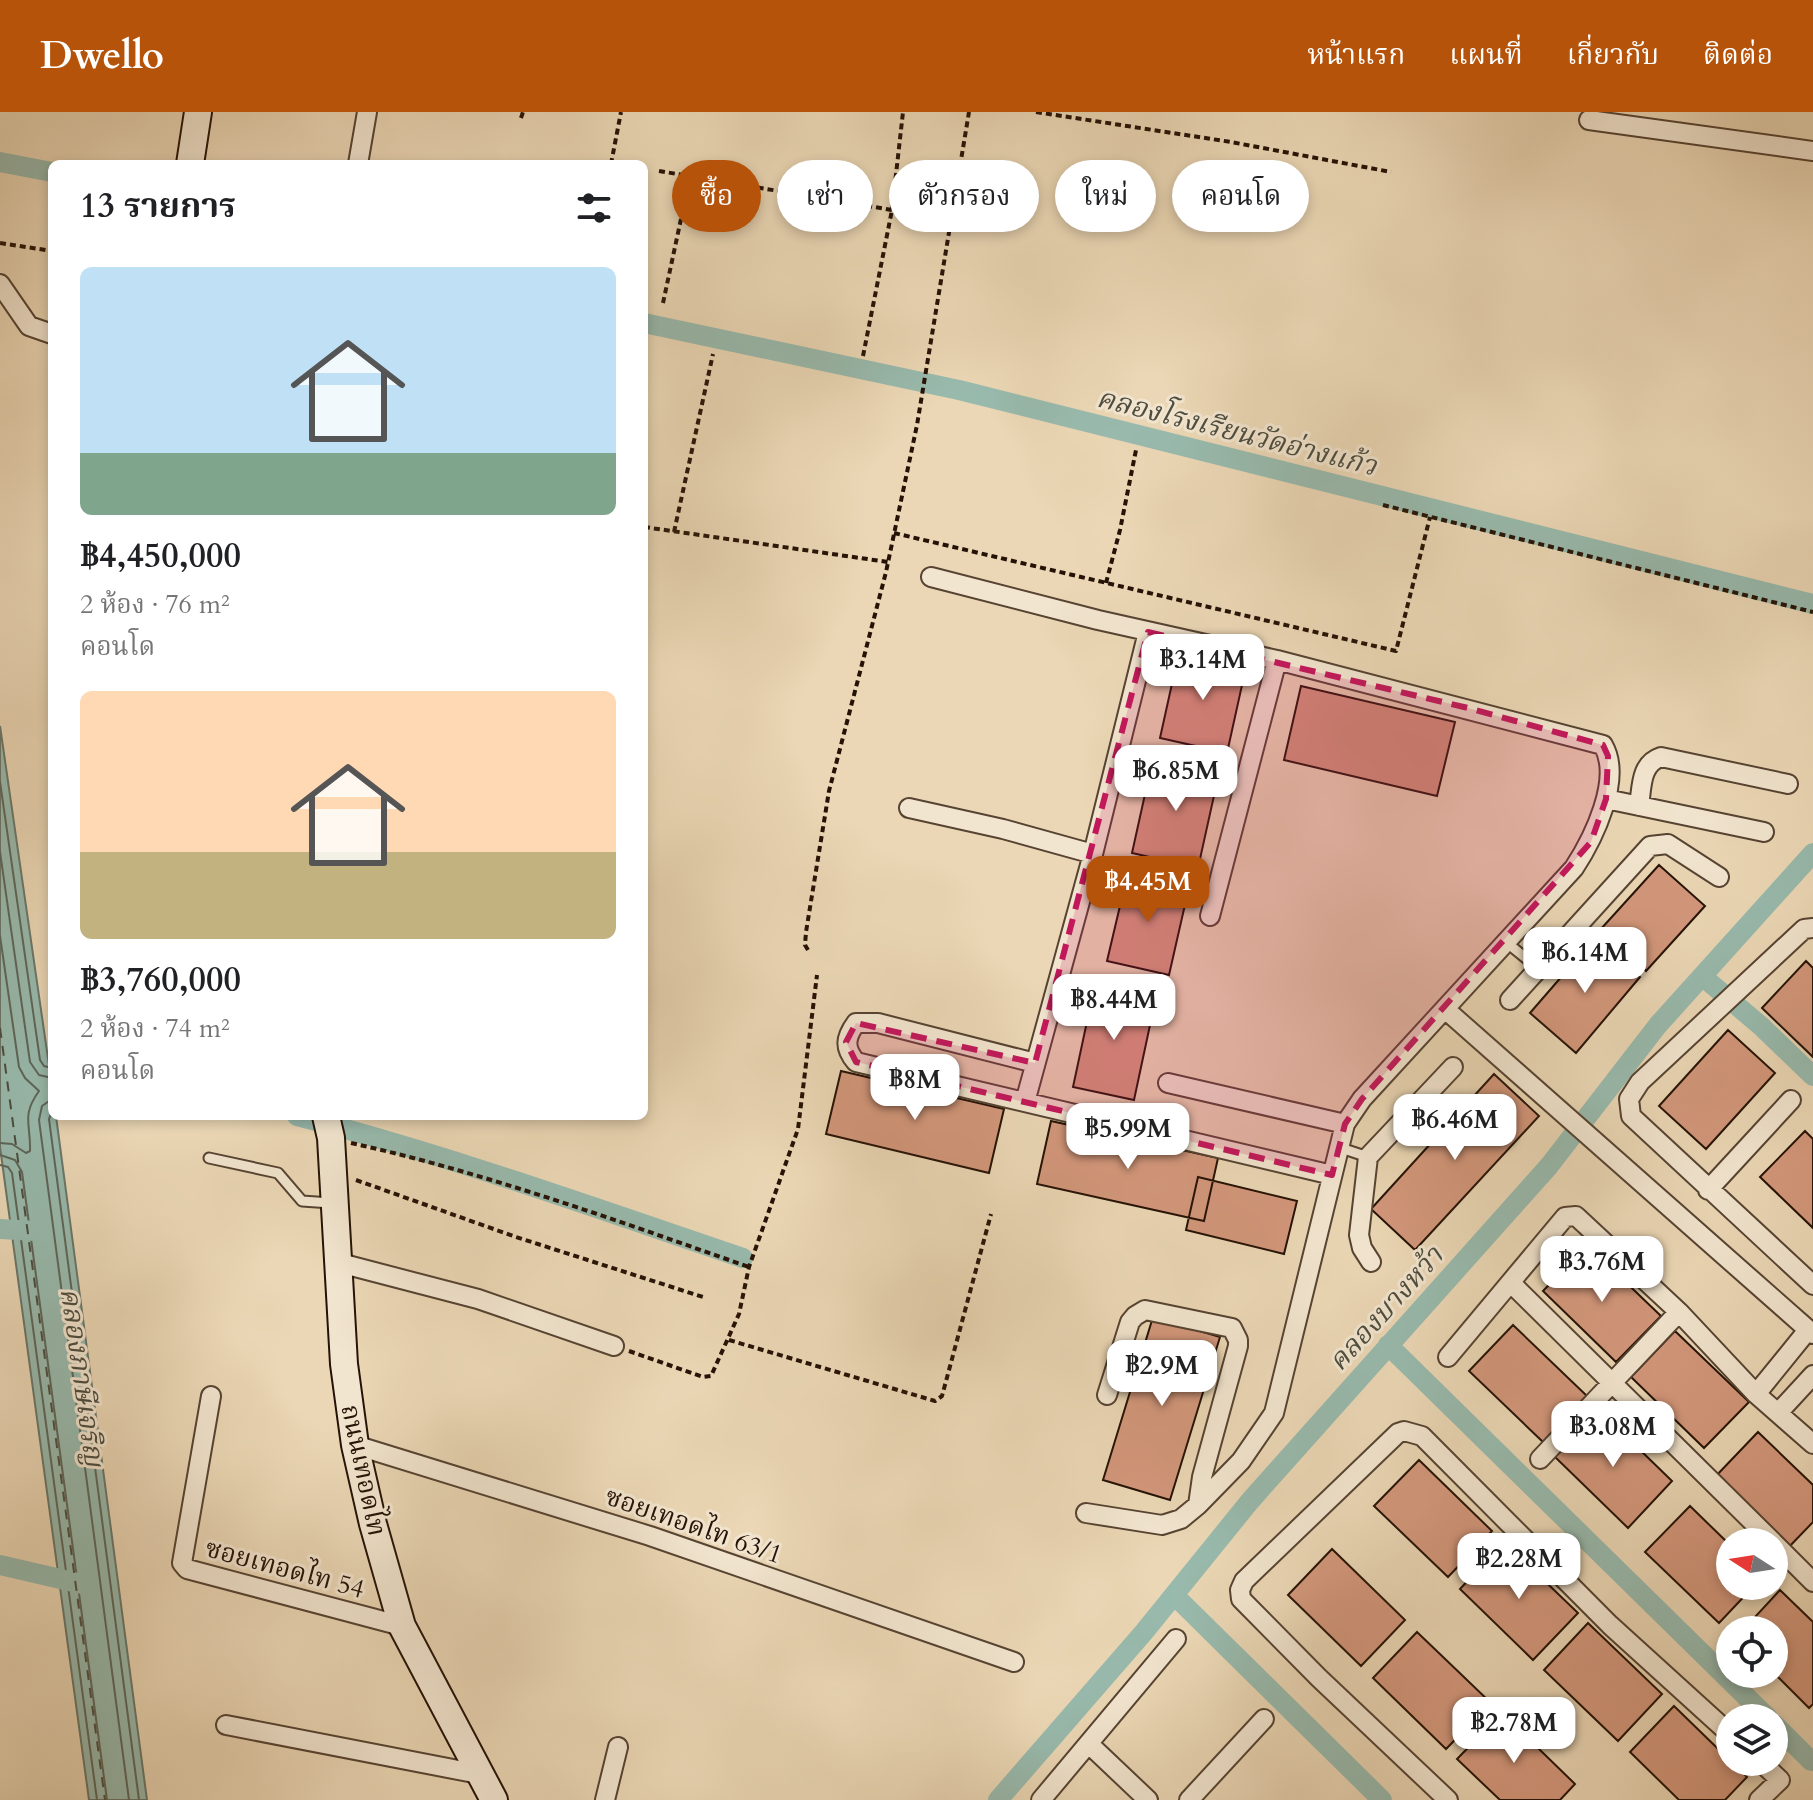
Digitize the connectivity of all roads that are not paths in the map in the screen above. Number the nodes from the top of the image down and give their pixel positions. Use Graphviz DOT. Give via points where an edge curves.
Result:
graph roads {
  1 [pos="198,112"];
  2 [pos="367,112"];
  3 [pos="1589,120"];
  4 [pos="1813,151"];
  5 [pos="191,160"];
  6 [pos="359,160"];
  7 [pos="0,284"];
  8 [pos="48,333"];
  9 [pos="931,577"];
  10 [pos="1148,632"];
  11 [pos="1277,660"];
  12 [pos="1788,784"];
  13 [pos="1606,799"];
  14 [pos="1639,806"];
  15 [pos="909,808"];
  16 [pos="1764,832"];
  17 [pos="1093,854"];
  18 [pos="1719,877"];
  19 [pos="1210,916"];
  20 [pos="1813,928"];
  21 [pos="1506,942"];
  22 [pos="1538,968"];
  23 [pos="1510,1000"];
  24 [pos="1445,1009"];
  25 [pos="1035,1063"];
  26 [pos="1453,1067"];
  27 [pos="1168,1083"];
  28 [pos="1791,1100"];
  29 [pos="1025,1102"];
  30 [pos="1345,1124"];
  31 [pos="329,1129"];
  32 [pos="1338,1147"];
  33 [pos="1368,1157"];
  34 [pos="209,1158"];
  35 [pos="1332,1175"];
  36 [pos="1708,1190"];
  37 [pos="333,1203"];
  38 [pos="336,1262"];
  39 [pos="1371,1262"];
  40 [pos="1511,1283"];
  41 [pos="1813,1285"];
  42 [pos="1679,1312"];
  43 [pos="1811,1332"];
  44 [pos="614,1346"];
  45 [pos="1448,1357"];
  46 [pos="1813,1375"];
  47 [pos="1611,1382"];
  48 [pos="1756,1394"];
  49 [pos="1107,1395"];
  50 [pos="211,1396"];
  51 [pos="1778,1413"];
  52 [pos="1813,1444"];
  53 [pos="355,1445"];
  54 [pos="1540,1459"];
  55 [pos="1198,1505"];
  56 [pos="1086,1513"];
  57 [pos="1760,1528"];
  58 [pos="1788,1556"];
  59 [pos="1813,1582"];
  60 [pos="402,1626"];
  61 [pos="1176,1639"];
  62 [pos="1014,1662"];
  63 [pos="1264,1719"];
  64 [pos="1716,1721"];
  65 [pos="226,1725"];
  66 [pos="1090,1745"];
  67 [pos="618,1747"];
  68 [pos="479,1774"];
  69 [pos="1776,1776"];
  70 [pos="494,1800"];
  71 [pos="605,1800"];
  72 [pos="1041,1800"];
  73 [pos="1148,1800"];
  74 [pos="1189,1800"];
  75 [pos="1448,1800"];
  76 [pos="1759,1800"];
  1 -- 5 [label="main road"];
  2 -- 6 [label="street"];
  3 -- 4 [label="street"];
  7 -- 8 [label="street" via="29,326"];
  9 -- 10 [label="street"];
  10 -- 11 [label="street"];
  10 -- 17 [label="street"];
  11 -- 13 [label="street" via="1603,745 1608,756"];
  11 -- 19 [label="street"];
  12 -- 14 [label="street" via="1661,757 1645,769"];
  13 -- 14 [label="street"];
  13 -- 21 [label="street" via="1591,842 1574,868"];
  14 -- 16 [label="street"];
  15 -- 17 [label="street"];
  17 -- 25 [label="street"];
  18 -- 22 [label="street" via="1668,844 1650,846"];
  20 -- 36 [label="street" via="1804,929 1640,1082 1629,1099 1631,1116"];
  21 -- 22 [label="lane"];
  21 -- 24 [label="street"];
  22 -- 23 [label="street"];
  24 -- 30 [label="street"];
  24 -- 43 [label="street"];
  25 -- 29 [label="street"];
  25 -- 29 [label="street" via="878,1023 856,1023 846,1042 856,1062"];
  26 -- 33 [label="street"];
  27 -- 30 [label="street"];
  28 -- 36 [label="street"];
  29 -- 35 [label="street"];
  30 -- 32 [label="street"];
  31 -- 37 [label="main road, ถนนเทอดไท"];
  32 -- 33 [label="lane"];
  32 -- 35 [label="street"];
  33 -- 39 [label="street" via="1359,1235"];
  34 -- 37 [label="lane" via="278,1173 302,1201"];
  35 -- 55 [label="street" via="1274,1413 1241,1461"];
  36 -- 41 [label="street"];
  37 -- 38 [label="main road, ถนนเทอดไท"];
  38 -- 44 [label="street" via="478,1299"];
  38 -- 53 [label="main road, ถนนเทอดไท"];
  40 -- 42 [label="street" via="1571,1215"];
  40 -- 45 [label="street"];
  40 -- 47 [label="street"];
  42 -- 47 [label="street"];
  42 -- 48 [label="street"];
  43 -- 48 [label="street"];
  46 -- 51 [label="street"];
  47 -- 54 [label="street"];
  47 -- 57 [label="street"];
  48 -- 51 [label="street"];
  49 -- 55 [label="street" via="1130,1322 1139,1313 1232,1328 1238,1346"];
  50 -- 60 [label="street, ซอยเทอดไท 54" via="182,1563 187,1569"];
  51 -- 52 [label="street"];
  53 -- 60 [label="main road, ถนนเทอดไท"];
  53 -- 62 [label="street, ซอยเทอดไท 63/1" via="650,1536"];
  55 -- 56 [label="street" via="1162,1525"];
  58 -- 59 [label="street"];
  60 -- 68 [label="main road, ถนนเทอดไท"];
  61 -- 66 [label="street"];
  63 -- 74 [label="street"];
  64 -- 75 [label="street" via="1610,1625 1422,1436 1404,1431 1244,1581 1241,1599"];
  65 -- 68 [label="street"];
  66 -- 72 [label="street"];
  66 -- 73 [label="street"];
  67 -- 71 [label="street"];
  68 -- 70 [label="main road, ถนนเทอดไท"];
  69 -- 76 [label="street" via="1780,1780"];
}
